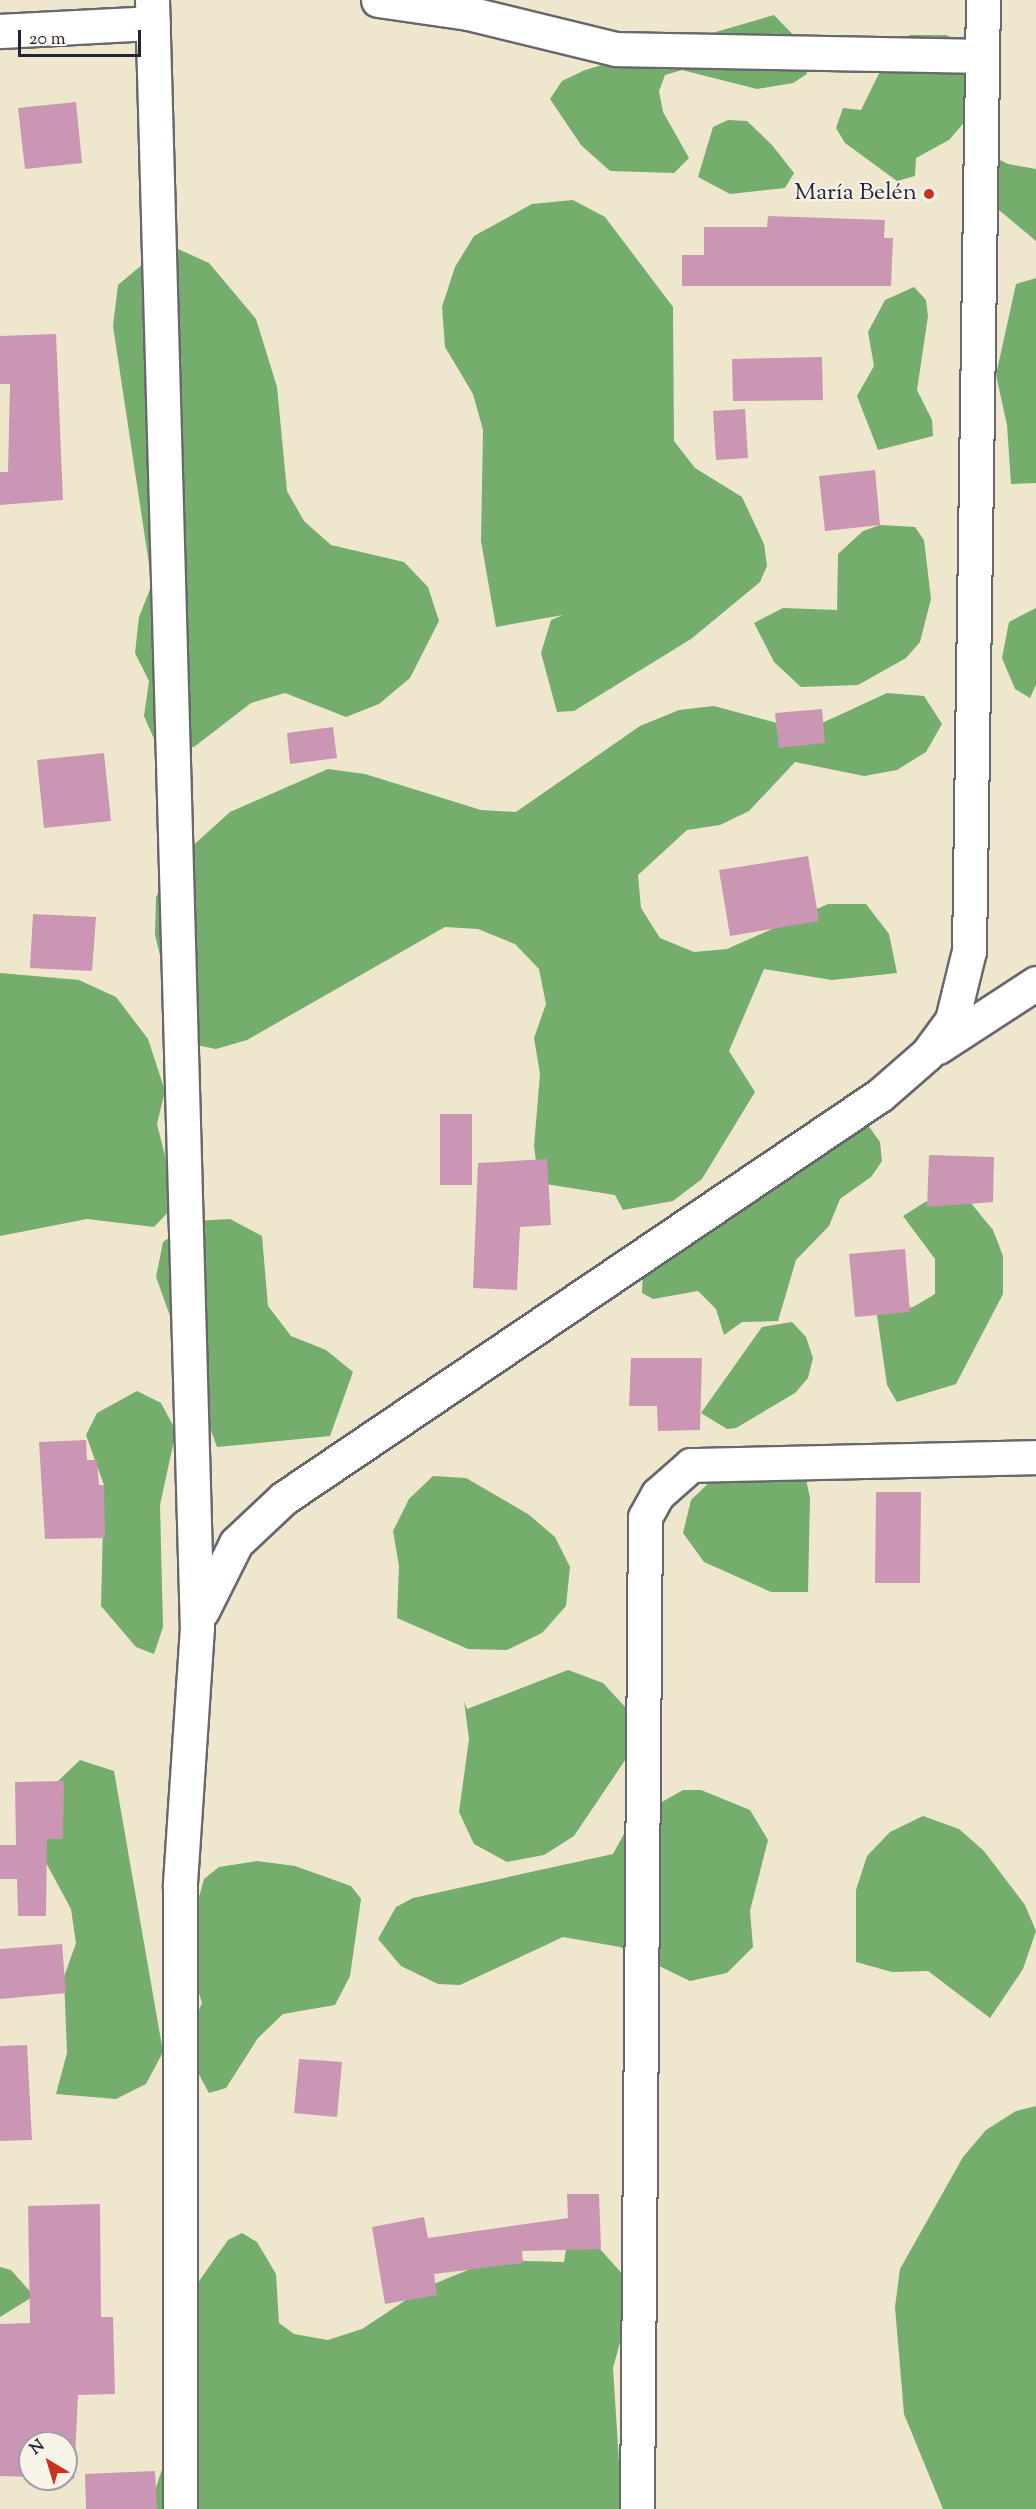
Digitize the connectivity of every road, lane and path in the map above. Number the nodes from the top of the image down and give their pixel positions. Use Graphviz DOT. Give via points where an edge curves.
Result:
graph roads {
  1 [pos="378,0"];
  2 [pos="983,0"];
  3 [pos="152,12"];
  4 [pos="0,31"];
  5 [pos="982,56"];
  6 [pos="1036,983"];
  7 [pos="927,1054"];
  8 [pos="1036,1457"];
  9 [pos="197,1627"];
  10 [pos="180,2509"];
  11 [pos="637,2509"];
  1 -- 5 [label="street" via="468,13 616,49"];
  2 -- 5 [label="street"];
  3 -- 4 [label="street"];
  3 -- 9 [label="street"];
  5 -- 7 [label="street" via="969,951 952,1020"];
  6 -- 7 [label="street"];
  7 -- 9 [label="street" via="880,1095 284,1498 236,1542 215,1575"];
  8 -- 11 [label="street" via="691,1465 658,1494 645,1517"];
  9 -- 10 [label="street" via="180,1886"];
}
